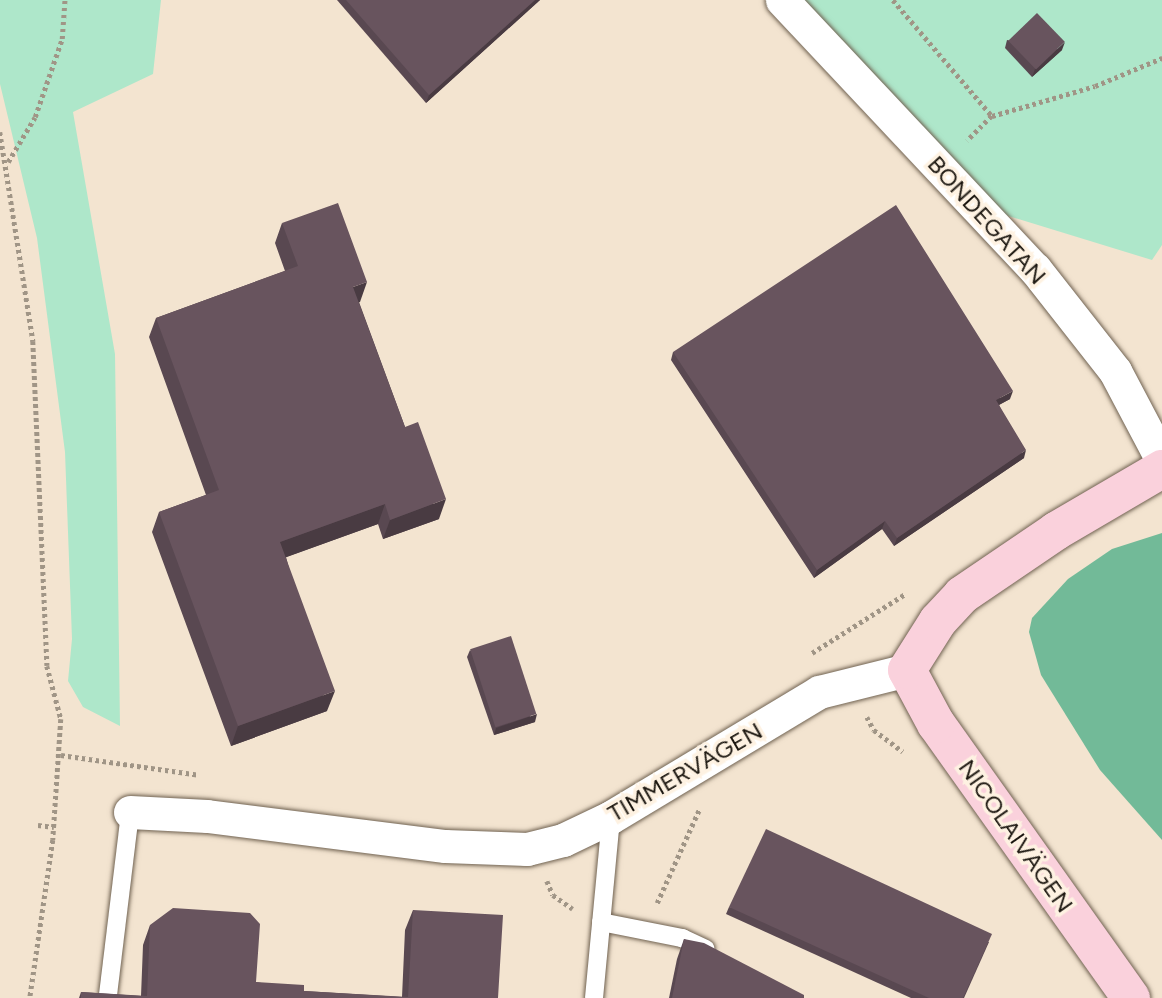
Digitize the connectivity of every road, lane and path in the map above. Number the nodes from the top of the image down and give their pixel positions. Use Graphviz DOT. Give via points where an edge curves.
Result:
graph roads {
  1 [pos="65,0"];
  2 [pos="782,0"];
  3 [pos="893,0"];
  4 [pos="1162,58"];
  5 [pos="992,116"];
  6 [pos="0,132"];
  7 [pos="8,163"];
  8 [pos="940,168"];
  9 [pos="1162,460"];
  10 [pos="1162,469"];
  11 [pos="912,590"];
  12 [pos="807,656"];
  13 [pos="907,670"];
  14 [pos="864,712"];
  15 [pos="856,714"];
  16 [pos="61,755"];
  17 [pos="213,777"];
  18 [pos="707,803"];
  19 [pos="130,812"];
  20 [pos="611,817"];
  21 [pos="38,825"];
  22 [pos="54,827"];
  23 [pos="602,920"];
  24 [pos="718,955"];
  25 [pos="108,995"];
  26 [pos="30,998"];
  27 [pos="594,998"];
  28 [pos="1130,998"];
  1 -- 7 [label="path" via="62,39 35,117"];
  2 -- 8 [label="street, BONDEGATAN"];
  3 -- 5 [label="path"];
  4 -- 5 [label="path" via="1095,86"];
  5 -- 8 [label="path"];
  6 -- 7 [label="path"];
  7 -- 16 [label="path" via="33,341 47,666 61,719"];
  8 -- 9 [label="street, BONDEGATAN" via="1035,269 1115,371"];
  10 -- 13 [label="street" via="1067,524 962,595 938,621"];
  11 -- 12 [label="path"];
  13 -- 20 [label="street, TIMMERVÄGEN" via="820,692"];
  13 -- 28 [label="street, NICOLAIVÄGEN" via="936,724"];
  14 -- 15 [label="path"];
  16 -- 17 [label="path"];
  16 -- 22 [label="path"];
  18 -- 23 [label="path" via="691,822 663,896 650,911 643,918"];
  19 -- 20 [label="street, TIMMERVÄGEN" via="207,816 488,849 527,849 563,840"];
  19 -- 25 [label="lane"];
  20 -- 23 [label="lane"];
  21 -- 22 [label="path"];
  22 -- 26 [label="path"];
  23 -- 24 [label="lane" via="682,938"];
  23 -- 27 [label="lane"];
}
